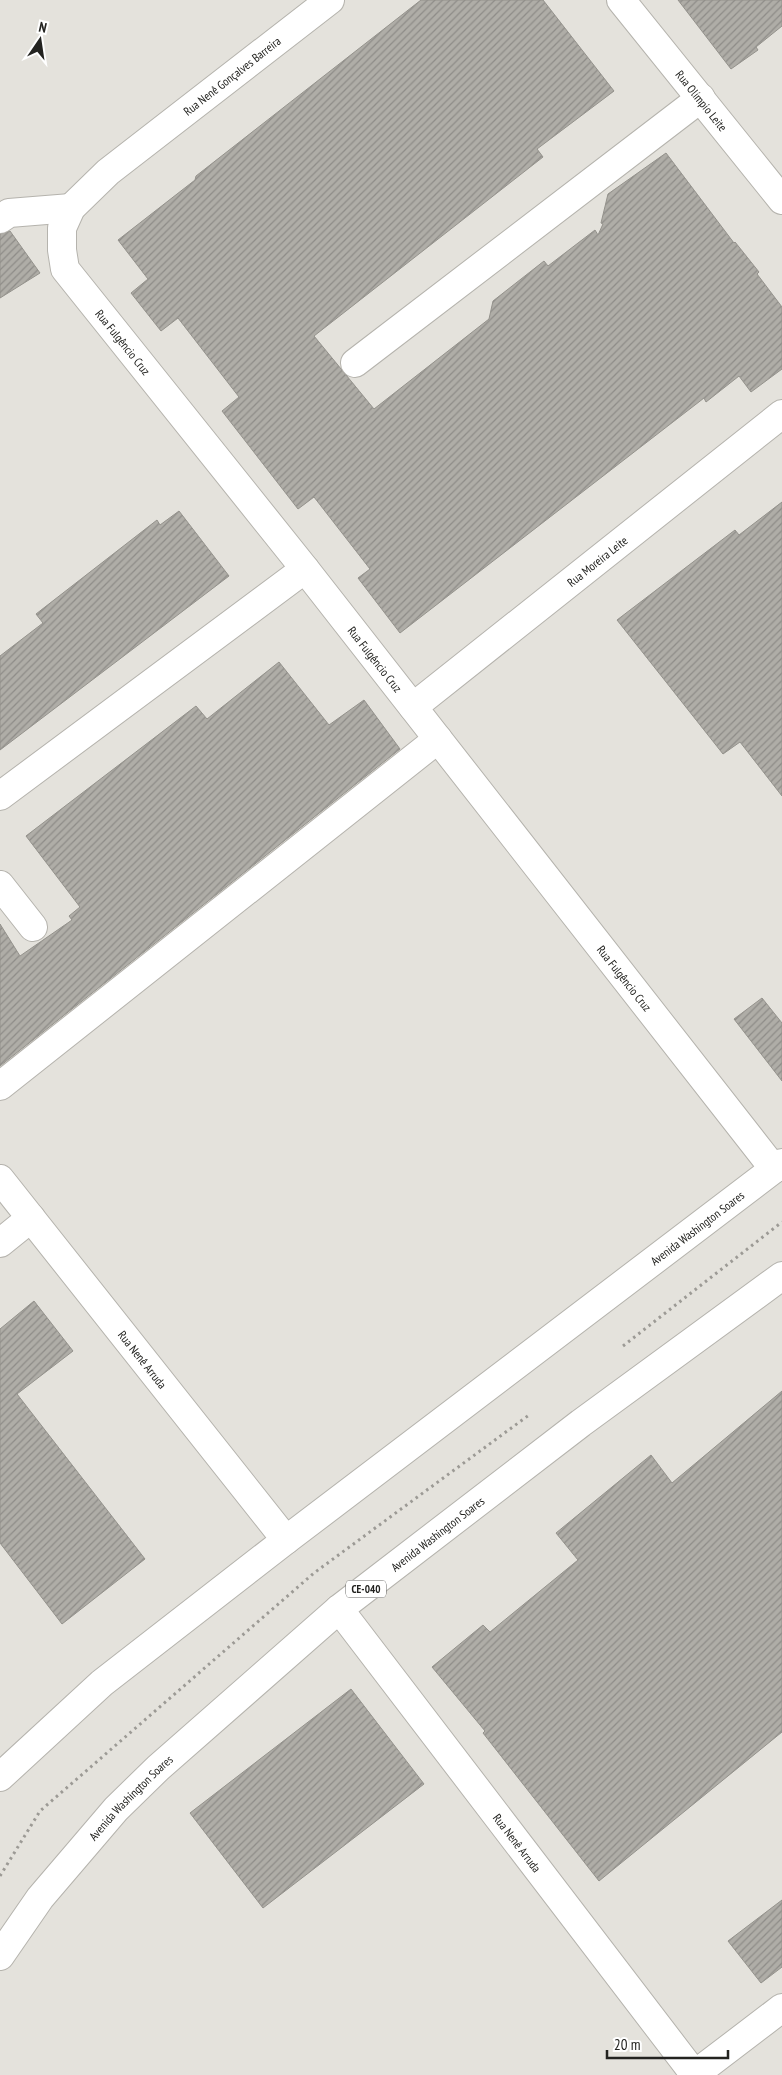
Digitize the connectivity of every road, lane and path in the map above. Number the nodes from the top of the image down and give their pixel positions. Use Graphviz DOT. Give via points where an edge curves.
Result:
graph roads {
  1 [pos="330,0"];
  2 [pos="621,0"];
  3 [pos="701,98"];
  4 [pos="135,151"];
  5 [pos="782,200"];
  6 [pos="71,208"];
  7 [pos="0,219"];
  8 [pos="355,363"];
  9 [pos="782,414"];
  10 [pos="305,569"];
  11 [pos="413,708"];
  12 [pos="438,739"];
  13 [pos="0,796"];
  14 [pos="0,885"];
  15 [pos="33,928"];
  16 [pos="0,1086"];
  17 [pos="778,1166"];
  18 [pos="0,1179"];
  19 [pos="31,1218"];
  20 [pos="0,1243"];
  21 [pos="782,1276"];
  22 [pos="286,1540"];
  23 [pos="339,1609"];
  24 [pos="0,1777"];
  25 [pos="0,1956"];
  26 [pos="782,2008"];
  27 [pos="695,2075"];
  1 -- 4 [label="main road, Rua Nenê Gonçalves Barreira"];
  2 -- 3 [label="main road, Rua Olímpio Leite"];
  3 -- 5 [label="main road, Rua Olímpio Leite"];
  3 -- 8 [label="main road"];
  4 -- 6 [label="main road, Rua Fulgêncio Cruz"];
  6 -- 7 [label="main road" via="9,213"];
  6 -- 10 [label="main road, Rua Fulgêncio Cruz" via="62,228 66,269"];
  9 -- 11 [label="main road, Rua Moreira Leite"];
  10 -- 11 [label="main road, Rua Fulgêncio Cruz"];
  10 -- 13 [label="main road"];
  11 -- 12 [label="main road, Rua Fulgêncio Cruz"];
  12 -- 16 [label="main road"];
  12 -- 17 [label="main road, Rua Fulgêncio Cruz"];
  14 -- 15 [label="main road"];
  17 -- 22 [label="main road, Avenida Washington Soares"];
  18 -- 19 [label="main road, Rua Nenê Arruda"];
  19 -- 20 [label="main road"];
  19 -- 22 [label="main road, Rua Nenê Arruda"];
  21 -- 23 [label="main road, Avenida Washington Soares / CE-040" via="582,1423"];
  22 -- 24 [label="main road, Avenida Washington Soares" via="102,1683"];
  23 -- 25 [label="main road, Avenida Washington Soares / CE-040" via="116,1809 40,1898"];
  23 -- 27 [label="main road, Rua Nenê Arruda"];
  26 -- 27 [label="main road"];
}
